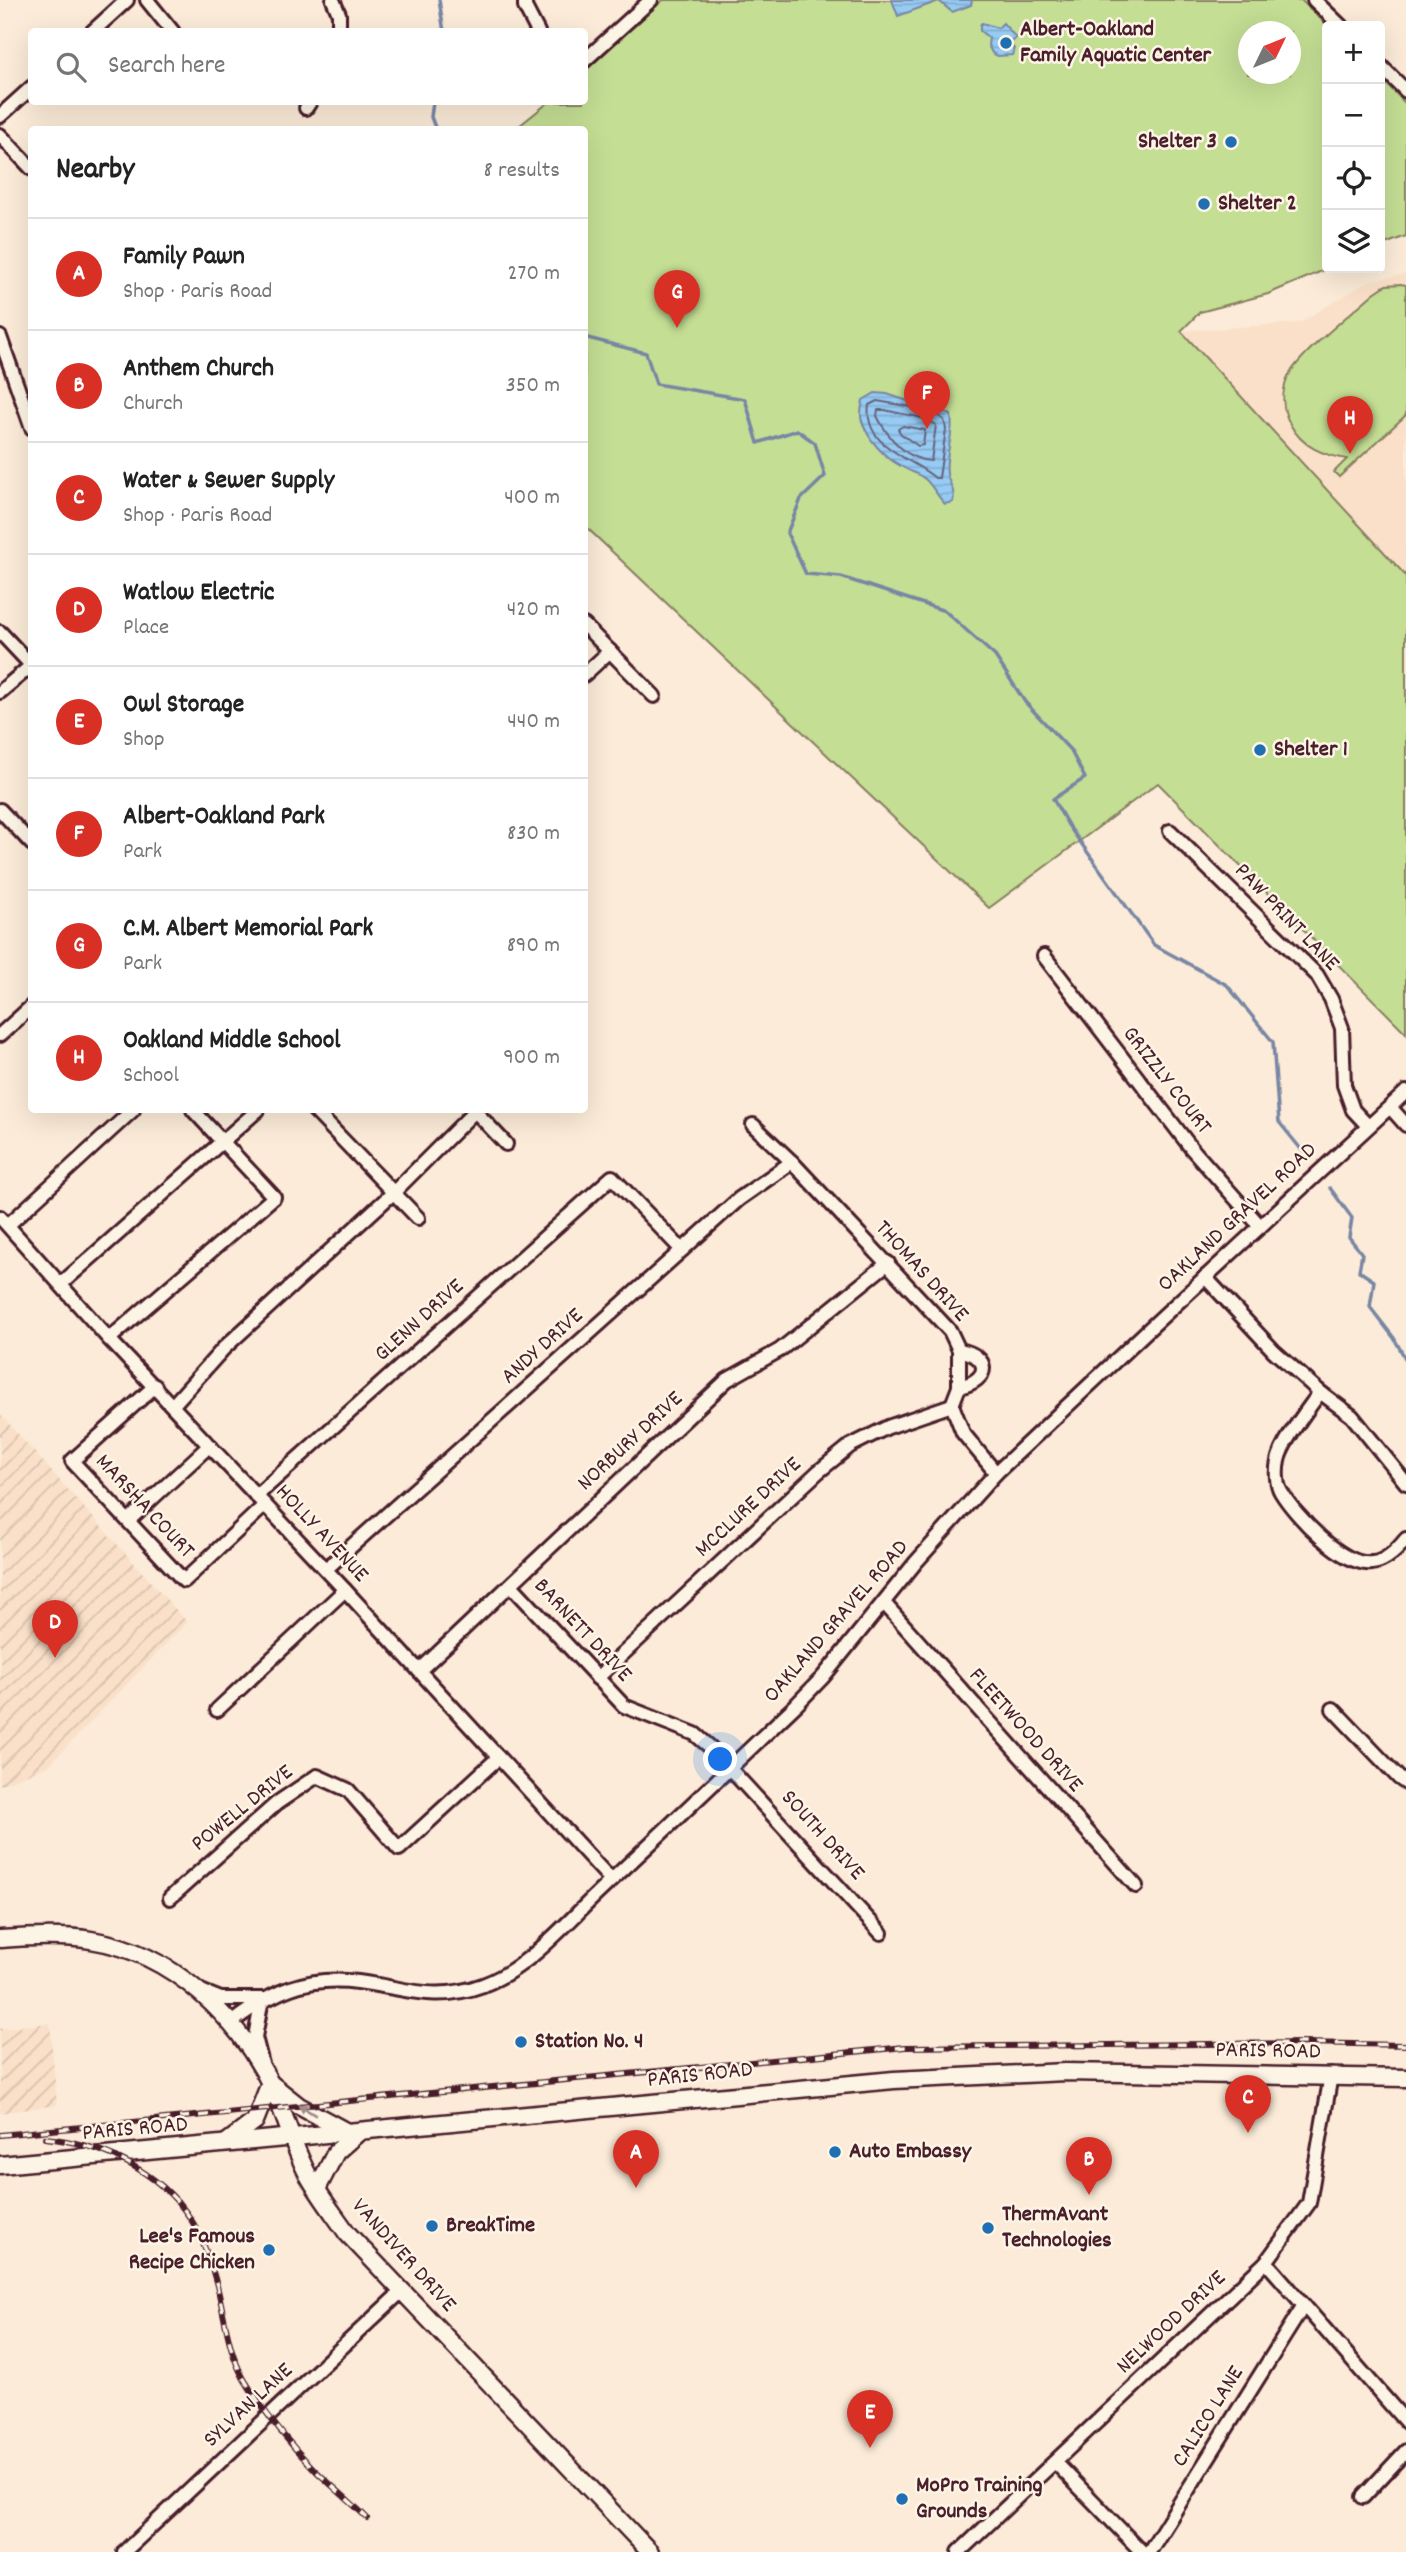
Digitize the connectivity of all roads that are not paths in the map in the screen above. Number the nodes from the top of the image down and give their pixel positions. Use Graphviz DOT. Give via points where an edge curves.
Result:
graph roads {
  1 [pos="127,0"];
  2 [pos="147,0"];
  3 [pos="333,0"];
  4 [pos="525,0"];
  5 [pos="651,0"];
  6 [pos="1314,0"];
  7 [pos="1336,21"];
  8 [pos="96,28"];
  9 [pos="170,28"];
  10 [pos="339,28"];
  11 [pos="536,28"];
  12 [pos="588,57"];
  13 [pos="1385,70"];
  14 [pos="28,91"];
  15 [pos="1406,91"];
  16 [pos="0,116"];
  17 [pos="0,135"];
  18 [pos="28,165"];
  19 [pos="0,337"];
  20 [pos="28,418"];
  21 [pos="588,629"];
  22 [pos="0,632"];
  23 [pos="610,651"];
  24 [pos="28,662"];
  25 [pos="28,668"];
  26 [pos="588,671"];
  27 [pos="0,692"];
  28 [pos="654,696"];
  29 [pos="0,810"];
  30 [pos="1170,831"];
  31 [pos="28,840"];
  32 [pos="1044,956"];
  33 [pos="28,1010"];
  34 [pos="0,1035"];
  35 [pos="1406,1092"];
  36 [pos="1390,1107"];
  37 [pos="130,1113"];
  38 [pos="196,1113"];
  39 [pos="254,1113"];
  40 [pos="317,1113"];
  41 [pos="471,1113"];
  42 [pos="477,1113"];
  43 [pos="753,1125"];
  44 [pos="1406,1125"];
  45 [pos="1368,1126"];
  46 [pos="222,1140"];
  47 [pos="506,1144"];
  48 [pos="792,1162"];
  49 [pos="393,1193"];
  50 [pos="418,1218"];
  51 [pos="4,1221"];
  52 [pos="1260,1226"];
  53 [pos="682,1250"];
  54 [pos="888,1264"];
  55 [pos="1205,1277"];
  56 [pos="61,1284"];
  57 [pos="109,1339"];
  58 [pos="959,1350"];
  59 [pos="155,1386"];
  60 [pos="959,1387"];
  61 [pos="1320,1392"];
  62 [pos="173,1405"];
  63 [pos="953,1405"];
  64 [pos="210,1445"];
  65 [pos="996,1473"];
  66 [pos="1406,1483"];
  67 [pos="261,1501"];
  68 [pos="129,1520"];
  69 [pos="1406,1539"];
  70 [pos="326,1569"];
  71 [pos="184,1581"];
  72 [pos="511,1585"];
  73 [pos="345,1590"];
  74 [pos="884,1603"];
  75 [pos="419,1671"];
  76 [pos="597,1678"];
  77 [pos="1333,1709"];
  78 [pos="217,1710"];
  79 [pos="498,1758"];
  80 [pos="731,1767"];
  81 [pos="1406,1783"];
  82 [pos="611,1880"];
  83 [pos="1136,1886"];
  84 [pos="170,1898"];
  85 [pos="881,1933"];
  86 [pos="0,1939"];
  87 [pos="195,1987"];
  88 [pos="262,2000"];
  89 [pos="231,2024"];
  90 [pos="1331,2075"];
  91 [pos="1406,2078"];
  92 [pos="268,2080"];
  93 [pos="353,2132"];
  94 [pos="292,2138"];
  95 [pos="224,2144"];
  96 [pos="0,2165"];
  97 [pos="317,2189"];
  98 [pos="1266,2262"];
  99 [pos="402,2290"];
  100 [pos="1304,2305"];
  101 [pos="1406,2422"];
  102 [pos="1406,2451"];
  103 [pos="1055,2462"];
  104 [pos="1363,2497"];
  105 [pos="124,2552"];
  106 [pos="650,2552"];
  107 [pos="959,2552"];
  108 [pos="1142,2552"];
  109 [pos="1149,2552"];
  1 -- 8 [label="street"];
  2 -- 9 [label="street"];
  3 -- 10 [label="street"];
  4 -- 11 [label="street"];
  5 -- 12 [label="street"];
  6 -- 7 [label="street"];
  13 -- 15 [label="street"];
  14 -- 16 [label="street"];
  17 -- 18 [label="street"];
  19 -- 20 [label="street"];
  21 -- 23 [label="street"];
  22 -- 24 [label="street"];
  23 -- 26 [label="street"];
  23 -- 28 [label="street"];
  25 -- 27 [label="street"];
  29 -- 31 [label="street"];
  30 -- 45 [label="street, PAW PRINT LANE" via="1317,975 1342,1028 1344,1085 1353,1110"];
  32 -- 52 [label="street, GRIZZLY COURT" via="1192,1149"];
  33 -- 34 [label="street"];
  35 -- 36 [label="street, OAKLAND GRAVEL ROAD"];
  36 -- 44 [label="street"];
  36 -- 45 [label="street, OAKLAND GRAVEL ROAD"];
  37 -- 51 [label="street"];
  38 -- 46 [label="street"];
  39 -- 46 [label="street"];
  40 -- 49 [label="street"];
  41 -- 49 [label="street"];
  42 -- 47 [label="street"];
  43 -- 48 [label="street, THOMAS DRIVE"];
  45 -- 52 [label="street, OAKLAND GRAVEL ROAD"];
  46 -- 56 [label="street"];
  46 -- 57 [label="street" via="274,1197"];
  48 -- 53 [label="street, ANDY DRIVE" via="739,1199"];
  48 -- 54 [label="street, THOMAS DRIVE"];
  49 -- 50 [label="street"];
  49 -- 62 [label="street" via="224,1348"];
  51 -- 56 [label="street, HOLLY AVENUE"];
  52 -- 55 [label="street, OAKLAND GRAVEL ROAD"];
  53 -- 67 [label="street, GLENN DRIVE" via="612,1177"];
  53 -- 70 [label="street, ANDY DRIVE"];
  54 -- 58 [label="street, THOMAS DRIVE" via="950,1331"];
  54 -- 72 [label="street, NORBURY DRIVE" via="780,1350 727,1380"];
  55 -- 61 [label="street" via="1274,1351"];
  55 -- 65 [label="street, OAKLAND GRAVEL ROAD"];
  56 -- 57 [label="street, HOLLY AVENUE"];
  57 -- 59 [label="street, HOLLY AVENUE"];
  58 -- 60 [label="street, THOMAS DRIVE"];
  58 -- 60 [label="street" via="976,1355 984,1370 982,1376"];
  59 -- 62 [label="street, HOLLY AVENUE"];
  59 -- 68 [label="street, MARSHA COURT" via="72,1461"];
  60 -- 63 [label="street, THOMAS DRIVE"];
  61 -- 66 [label="street" via="1352,1416"];
  61 -- 69 [label="street" via="1278,1459 1280,1491 1339,1553 1355,1560 1371,1563 1388,1557"];
  62 -- 64 [label="street, HOLLY AVENUE"];
  63 -- 65 [label="street" via="963,1433"];
  63 -- 76 [label="street, MCCLURE DRIVE" via="888,1426 850,1446"];
  64 -- 67 [label="street, HOLLY AVENUE"];
  64 -- 68 [label="street"];
  65 -- 74 [label="street, OAKLAND GRAVEL ROAD"];
  67 -- 70 [label="street, HOLLY AVENUE"];
  67 -- 71 [label="street, GLENN DRIVE"];
  68 -- 71 [label="street, MARSHA COURT"];
  70 -- 73 [label="street, HOLLY AVENUE"];
  72 -- 75 [label="street, NORBURY DRIVE"];
  72 -- 76 [label="street, BARNETT DRIVE"];
  73 -- 75 [label="street, HOLLY AVENUE"];
  73 -- 78 [label="street"];
  74 -- 80 [label="street, OAKLAND GRAVEL ROAD" via="823,1677"];
  74 -- 83 [label="street, FLEETWOOD DRIVE"];
  75 -- 79 [label="street, HOLLY AVENUE"];
  76 -- 80 [label="street, BARNETT DRIVE" via="624,1706 695,1734"];
  77 -- 81 [label="street"];
  79 -- 82 [label="street, HOLLY AVENUE"];
  79 -- 84 [label="street, POWELL DRIVE" via="399,1849 348,1790 317,1776 277,1803"];
  80 -- 82 [label="street, OAKLAND GRAVEL ROAD"];
  80 -- 85 [label="street, SOUTH DRIVE"];
  82 -- 88 [label="street, OAKLAND GRAVEL ROAD" via="535,1952 484,1985 437,1995 331,1981 297,1985"];
  86 -- 87 [label="main road, VANDIVER DRIVE" via="93,1940 128,1949"];
  87 -- 88 [label="street" via="220,1999"];
  87 -- 89 [label="main road, VANDIVER DRIVE"];
  88 -- 89 [label="street, OAKLAND GRAVEL ROAD"];
  88 -- 92 [label="street" via="255,2038"];
  89 -- 92 [label="main road, VANDIVER DRIVE"];
  90 -- 91 [label="main road, PARIS ROAD"];
  90 -- 93 [label="main road, PARIS ROAD" via="1065,2072 894,2080"];
  90 -- 98 [label="street, NELWOOD DRIVE" via="1309,2203"];
  93 -- 92 [label="main road, one-way" via="299,2106"];
  92 -- 94 [label="main road, VANDIVER DRIVE"];
  92 -- 95 [label="main road" via="255,2121"];
  93 -- 94 [label="main road, PARIS ROAD"];
  93 -- 97 [label="main road" via="336,2152"];
  94 -- 95 [label="main road, PARIS ROAD"];
  94 -- 97 [label="main road, VANDIVER DRIVE"];
  95 -- 96 [label="main road, PARIS ROAD"];
  97 -- 99 [label="main road, VANDIVER DRIVE" via="347,2233"];
  98 -- 100 [label="street"];
  98 -- 103 [label="street, NELWOOD DRIVE"];
  99 -- 105 [label="street, SYLVAN LANE"];
  99 -- 106 [label="main road, VANDIVER DRIVE"];
  100 -- 101 [label="street"];
  100 -- 109 [label="street, CALICO LANE"];
  102 -- 104 [label="street"];
  103 -- 107 [label="street, NELWOOD DRIVE"];
  103 -- 108 [label="street"];
}
